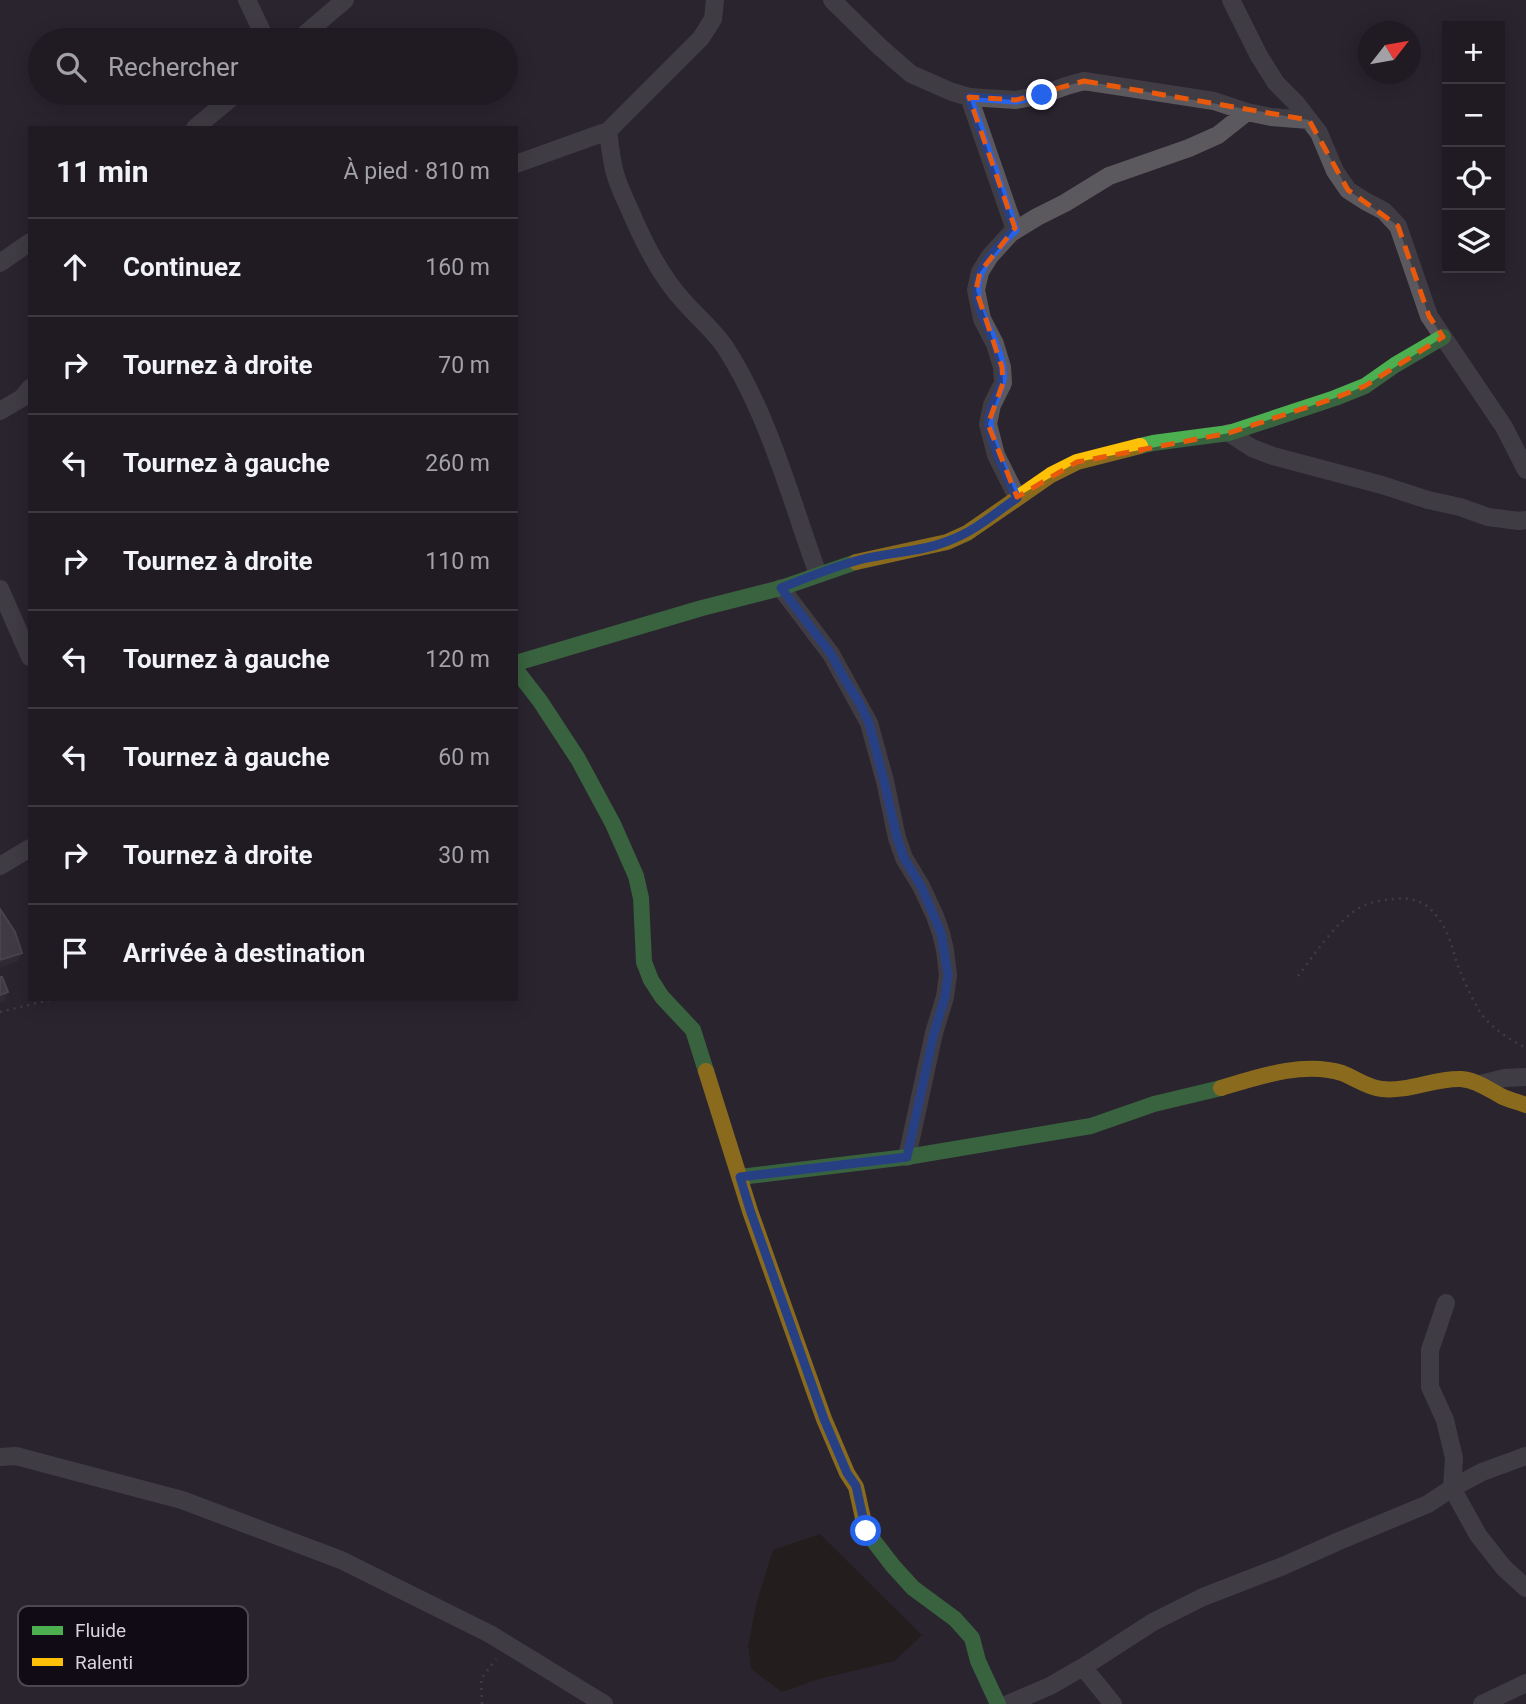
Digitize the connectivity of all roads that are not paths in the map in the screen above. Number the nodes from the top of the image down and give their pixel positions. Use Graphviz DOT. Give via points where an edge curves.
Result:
graph roads {
  1 [pos="247,0"];
  2 [pos="345,0"];
  3 [pos="715,0"];
  4 [pos="832,0"];
  5 [pos="1231,0"];
  6 [pos="261,28"];
  7 [pos="312,28"];
  8 [pos="969,97"];
  9 [pos="223,105"];
  10 [pos="1247,112"];
  11 [pos="1308,120"];
  12 [pos="199,126"];
  13 [pos="608,131"];
  14 [pos="518,163"];
  15 [pos="1015,230"];
  16 [pos="28,243"];
  17 [pos="0,263"];
  18 [pos="1443,337"];
  19 [pos="26,393"];
  20 [pos="0,411"];
  21 [pos="1229,433"];
  22 [pos="1526,470"];
  23 [pos="1017,498"];
  24 [pos="1526,520"];
  25 [pos="818,574"];
  26 [pos="781,588"];
  27 [pos="0,589"];
  28 [pos="28,652"];
  29 [pos="518,662"];
  30 [pos="518,673"];
  31 [pos="28,849"];
  32 [pos="0,866"];
  33 [pos="1526,1077"];
  34 [pos="1480,1084"];
  35 [pos="1526,1105"];
  36 [pos="907,1157"];
  37 [pos="740,1177"];
  38 [pos="1446,1303"];
  39 [pos="1526,1456"];
  40 [pos="0,1458"];
  41 [pos="1452,1488"];
  42 [pos="1526,1588"];
  43 [pos="1083,1667"];
  44 [pos="1526,1683"];
  45 [pos="1491,1702"];
  46 [pos="604,1704"];
  47 [pos="998,1704"];
  48 [pos="1008,1704"];
  49 [pos="1113,1704"];
  1 -- 6 [label="street"];
  2 -- 7 [label="street"];
  3 -- 13 [label="street" via="713,19 701,38"];
  4 -- 8 [label="street" via="911,74"];
  5 -- 11 [label="street" via="1259,57"];
  8 -- 10 [label="street" via="1016,100 1084,81 1214,101"];
  8 -- 15 [label="street"];
  9 -- 12 [label="street"];
  10 -- 11 [label="street"];
  10 -- 15 [label="street" via="1217,135 1109,176"];
  11 -- 18 [label="street" via="1348,190 1384,211 1398,226 1429,316"];
  13 -- 14 [label="street"];
  13 -- 25 [label="street" via="615,174 653,259 668,283 724,346 758,409"];
  15 -- 23 [label="street" via="979,272 976,290 982,319 1002,367 1003,383 988,424 996,455"];
  16 -- 17 [label="street"];
  18 -- 21 [label="street" via="1365,386"];
  18 -- 22 [label="street" via="1504,427"];
  19 -- 20 [label="street"];
  21 -- 23 [label="street" via="1153,443 1077,462"];
  21 -- 24 [label="street" via="1273,456 1488,517"];
  23 -- 25 [label="street" via="947,542"];
  25 -- 26 [label="street"];
  26 -- 29 [label="street"];
  26 -- 36 [label="street" via="831,654 869,723 897,838 941,933 948,975 945,997"];
  27 -- 28 [label="street"];
  30 -- 37 [label="street" via="578,759 636,876 644,962 662,997 693,1030"];
  31 -- 32 [label="street"];
  33 -- 34 [label="street"];
  34 -- 35 [label="street"];
  34 -- 36 [label="street" via="1463,1079 1390,1090 1341,1073 1293,1070 1154,1104 1091,1126"];
  36 -- 37 [label="street"];
  37 -- 47 [label="street" via="824,1419 856,1486 866,1531 906,1581 972,1638"];
  38 -- 41 [label="street" via="1430,1350 1430,1387 1445,1420 1454,1458"];
  39 -- 41 [label="street"];
  40 -- 46 [label="street" via="16,1456 182,1500 341,1560 490,1634"];
  41 -- 42 [label="street" via="1478,1535"];
  41 -- 43 [label="street" via="1428,1504 1203,1597 1153,1622"];
  43 -- 48 [label="street"];
  43 -- 49 [label="street"];
  44 -- 45 [label="street"];
}
